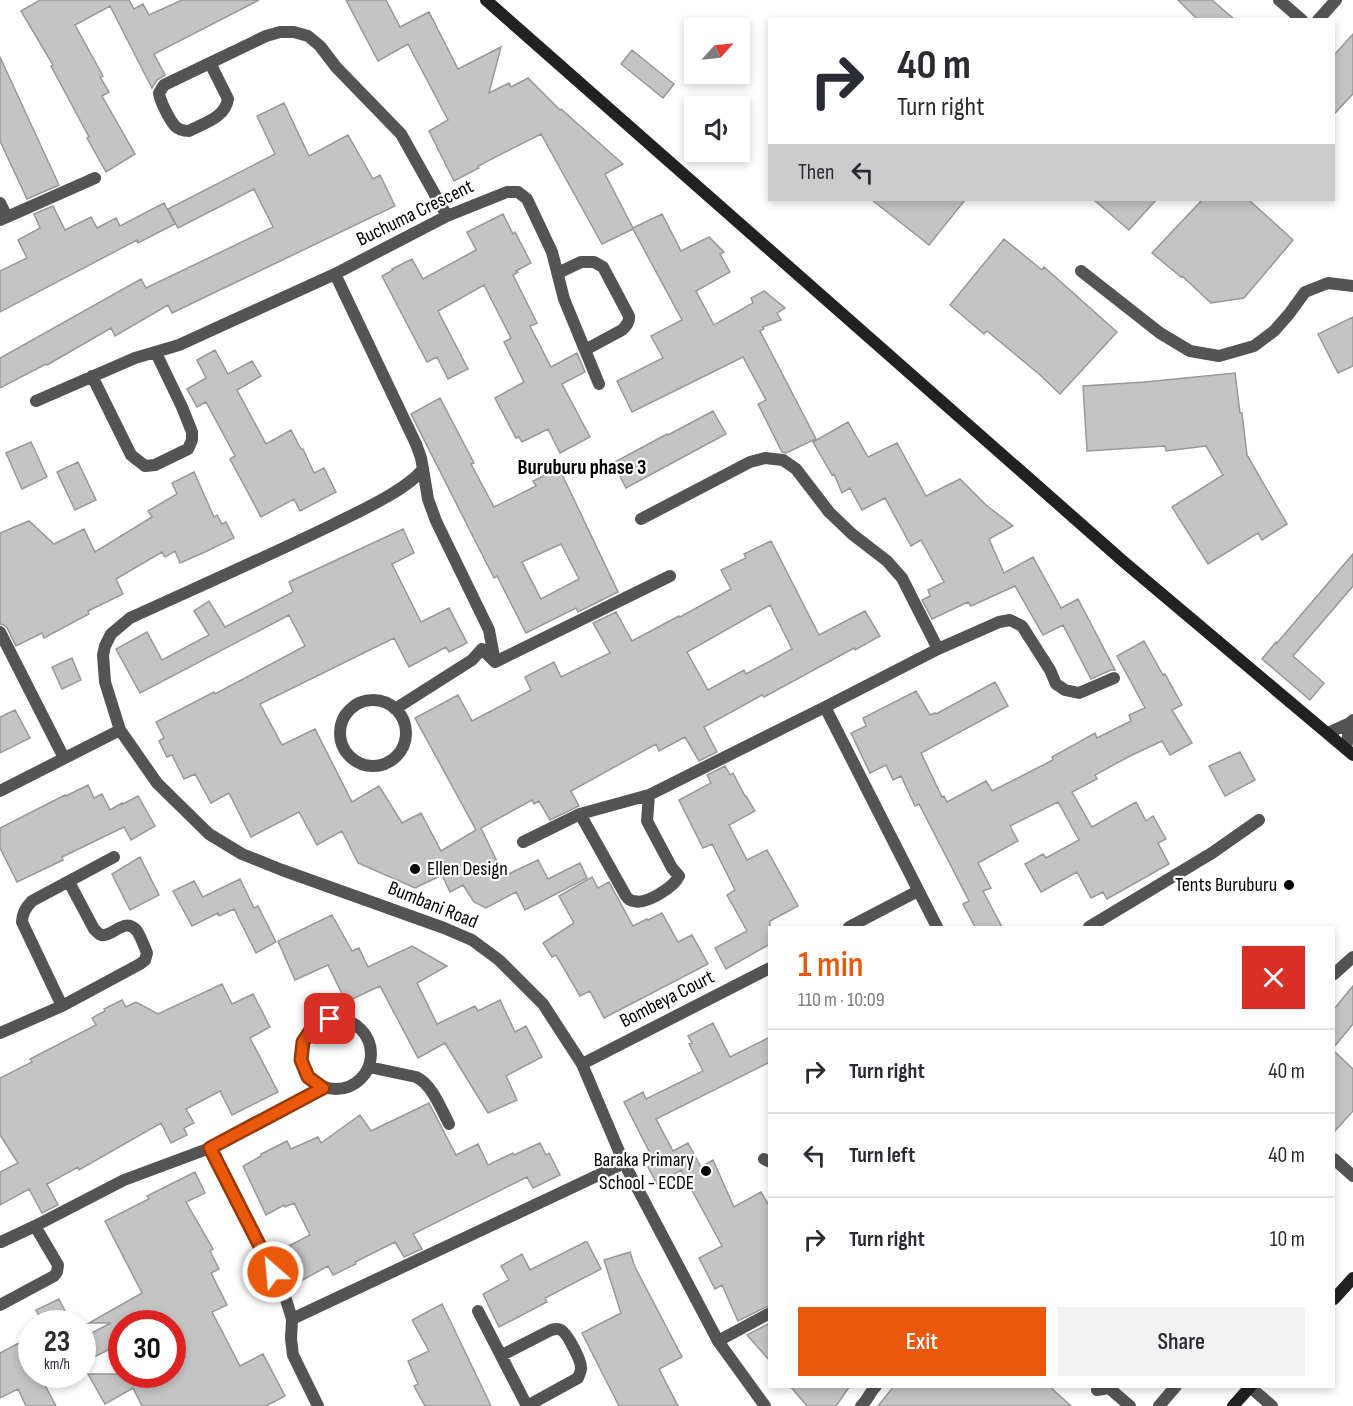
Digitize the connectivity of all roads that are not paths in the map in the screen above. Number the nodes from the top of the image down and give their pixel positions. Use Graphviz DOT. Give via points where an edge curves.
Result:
graph roads {
  1 [pos="486,0"];
  2 [pos="1279,0"];
  3 [pos="1336,0"];
  4 [pos="1300,18"];
  5 [pos="1320,18"];
  6 [pos="210,63"];
  7 [pos="95,178"];
  8 [pos="0,203"];
  9 [pos="447,216"];
  10 [pos="4,219"];
  11 [pos="1081,271"];
  12 [pos="558,273"];
  13 [pos="335,274"];
  14 [pos="1353,286"];
  15 [pos="585,350"];
  16 [pos="156,353"];
  17 [pos="92,376"];
  18 [pos="599,384"];
  19 [pos="36,400"];
  20 [pos="423,469"];
  21 [pos="641,519"];
  22 [pos="670,576"];
  23 [pos="0,632"];
  24 [pos="938,649"];
  25 [pos="495,662"];
  26 [pos="1113,678"];
  27 [pos="825,707"];
  28 [pos="395,709"];
  29 [pos="1352,722"];
  30 [pos="120,730"];
  31 [pos="1328,733"];
  32 [pos="1349,752"];
  33 [pos="64,758"];
  34 [pos="0,791"];
  35 [pos="649,795"];
  36 [pos="580,814"];
  37 [pos="1259,820"];
  38 [pos="523,842"];
  39 [pos="114,857"];
  40 [pos="69,882"];
  41 [pos="918,891"];
  42 [pos="851,926"];
  43 [pos="936,926"];
  44 [pos="1091,926"];
  45 [pos="1353,957"];
  46 [pos="768,969"];
  47 [pos="1335,973"];
  48 [pos="62,1006"];
  49 [pos="0,1033"];
  50 [pos="582,1064"];
  51 [pos="369,1067"];
  52 [pos="323,1088"];
  53 [pos="449,1124"];
  54 [pos="210,1148"];
  55 [pos="1335,1161"];
  56 [pos="624,1163"];
  57 [pos="1353,1176"];
  58 [pos="36,1226"];
  59 [pos="1,1242"];
  60 [pos="1353,1278"];
  61 [pos="1335,1298"];
  62 [pos="0,1305"];
  63 [pos="478,1311"];
  64 [pos="768,1314"];
  65 [pos="292,1319"];
  66 [pos="718,1341"];
  67 [pos="502,1355"];
  68 [pos="874,1388"];
  69 [pos="1174,1388"];
  70 [pos="1248,1388"];
  71 [pos="1252,1388"];
  72 [pos="1091,1389"];
  73 [pos="318,1406"];
  74 [pos="527,1406"];
  75 [pos="765,1406"];
  76 [pos="861,1406"];
  77 [pos="1130,1406"];
  78 [pos="1159,1406"];
  79 [pos="1233,1406"];
  80 [pos="1272,1406"];
  1 -- 31 [label="street" via="1125,562"];
  2 -- 4 [label="street"];
  3 -- 5 [label="street"];
  6 -- 6 [label="street" via="164,85 159,93 175,126 183,131 221,115 227,105 228,99"];
  6 -- 9 [label="street" via="280,32 308,36 401,134"];
  7 -- 10 [label="street"];
  8 -- 10 [label="street"];
  9 -- 12 [label="street, Buchuma Crescent" via="507,192 518,192 527,199"];
  9 -- 13 [label="street, Buchuma Crescent"];
  11 -- 14 [label="street" via="1160,333 1190,351 1219,356 1254,346 1274,331 1305,292 1328,283"];
  12 -- 15 [label="street, Buchuma Crescent"];
  12 -- 15 [label="street" via="581,262 603,267 629,316 622,330"];
  13 -- 16 [label="street, Buchuma Crescent"];
  13 -- 20 [label="street" via="416,444"];
  15 -- 18 [label="street, Buchuma Crescent"];
  16 -- 17 [label="street, Buchuma Crescent" via="135,357"];
  16 -- 17 [label="street" via="182,407 192,440 188,448 155,465 146,466 131,455"];
  17 -- 19 [label="street, Buchuma Crescent"];
  20 -- 25 [label="street" via="436,521 489,630"];
  20 -- 30 [label="street, Bumbani Road" via="369,507 130,618 111,634 105,646 105,682"];
  21 -- 24 [label="street" via="750,462 765,458 783,460 796,469 829,512 902,578"];
  22 -- 25 [label="street"];
  23 -- 33 [label="street"];
  24 -- 26 [label="street" via="1010,620 1022,626 1056,684 1065,690 1079,693"];
  24 -- 27 [label="street"];
  25 -- 28 [label="street" via="483,649"];
  27 -- 35 [label="street"];
  27 -- 41 [label="street"];
  28 -- 28 [label="street" via="380,701 363,702 348,711 340,727 342,744 351,758 375,766 398,756 406,741 405,723"];
  29 -- 31 [label="street"];
  29 -- 32 [label="street"];
  30 -- 33 [label="street"];
  30 -- 50 [label="street, Bumbani Road" via="157,783 209,834 242,854 472,940 499,960 543,1005"];
  31 -- 32 [label="street"];
  33 -- 34 [label="street"];
  35 -- 36 [label="street"];
  35 -- 36 [label="street" via="647,821 679,876 670,887 647,900 637,902 626,896"];
  36 -- 38 [label="street"];
  37 -- 44 [label="street"];
  39 -- 40 [label="street"];
  40 -- 48 [label="street" via="32,901 22,916"];
  40 -- 48 [label="street" via="98,933 129,926 138,932 147,952 146,960 140,964"];
  41 -- 42 [label="street"];
  41 -- 43 [label="street"];
  45 -- 47 [label="street"];
  46 -- 50 [label="street, Bombeya Court"];
  48 -- 49 [label="street"];
  50 -- 56 [label="street, Bumbani Road"];
  51 -- 52 [label="street" via="358,1082 342,1090"];
  51 -- 52 [label="street" via="371,1049 364,1032 349,1021 330,1019 308,1034 301,1060 308,1077"];
  51 -- 53 [label="street" via="423,1080"];
  52 -- 54 [label="street"];
  54 -- 58 [label="street" via="124,1180"];
  54 -- 65 [label="street" via="284,1293"];
  55 -- 57 [label="street"];
  56 -- 65 [label="street"];
  56 -- 66 [label="street, Bumbani Road"];
  58 -- 59 [label="street"];
  58 -- 62 [label="street" via="57,1272"];
  60 -- 61 [label="street"];
  63 -- 67 [label="street"];
  64 -- 66 [label="street"];
  65 -- 73 [label="street" via="293,1355"];
  66 -- 75 [label="street, Bumbani Road"];
  67 -- 74 [label="street"];
  67 -- 74 [label="street" via="556,1329 567,1335 580,1361 578,1378"];
  68 -- 76 [label="street"];
  69 -- 78 [label="street"];
  70 -- 79 [label="street"];
  71 -- 80 [label="street"];
  72 -- 77 [label="street" via="1109,1388"];
}
